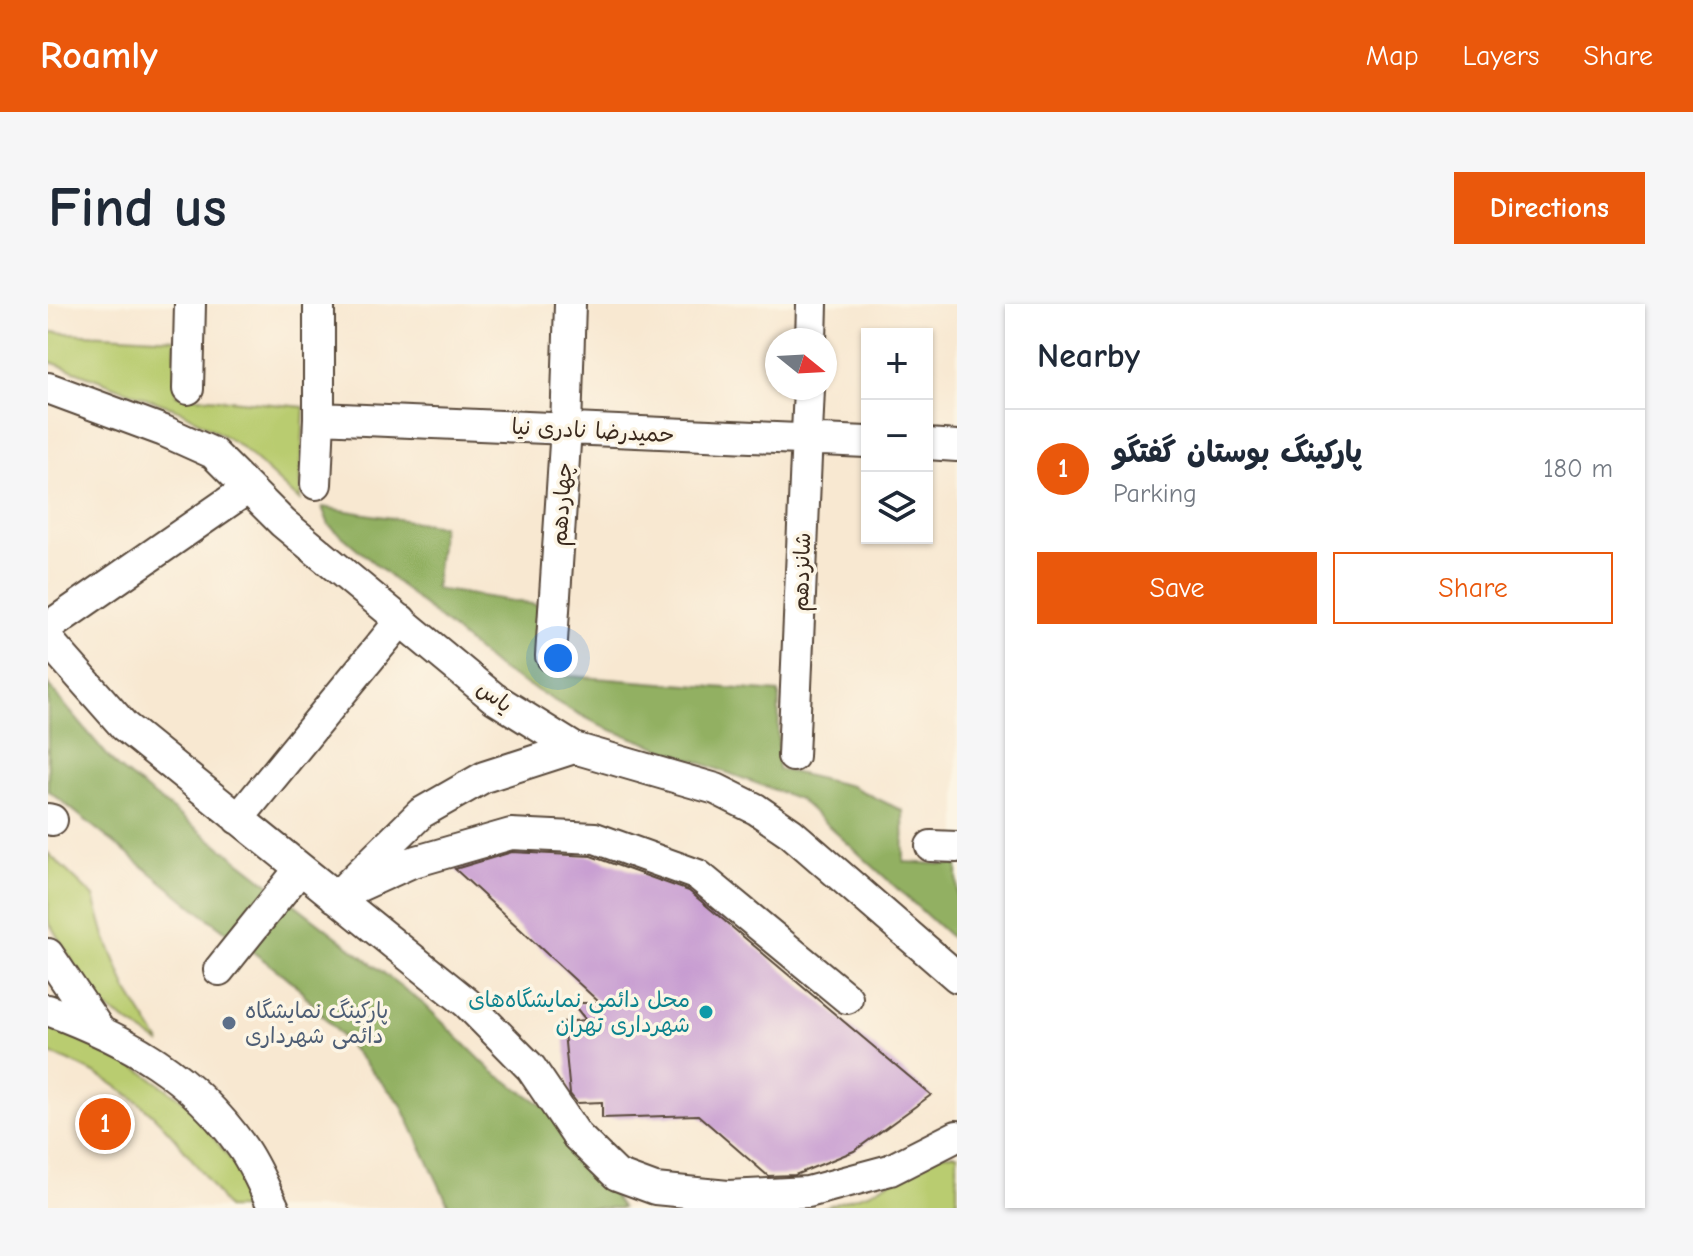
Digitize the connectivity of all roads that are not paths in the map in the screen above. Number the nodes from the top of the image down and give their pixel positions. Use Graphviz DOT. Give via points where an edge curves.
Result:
graph roads {
  1 [pos="190,304"];
  2 [pos="319,304"];
  3 [pos="570,304"];
  4 [pos="812,304"];
  5 [pos="811,328"];
  6 [pos="48,388"];
  7 [pos="188,389"];
  8 [pos="809,400"];
  9 [pos="319,418"];
  10 [pos="566,428"];
  11 [pos="807,439"];
  12 [pos="861,442"];
  13 [pos="933,444"];
  14 [pos="957,446"];
  15 [pos="316,484"];
  16 [pos="247,489"];
  17 [pos="401,620"];
  18 [pos="48,627"];
  19 [pos="48,640"];
  20 [pos="551,656"];
  21 [pos="574,748"];
  22 [pos="793,756"];
  23 [pos="238,819"];
  24 [pos="300,869"];
  25 [pos="335,897"];
  26 [pos="48,954"];
  27 [pos="219,970"];
  28 [pos="957,977"];
  29 [pos="847,998"];
  30 [pos="48,1010"];
  31 [pos="98,1028"];
  32 [pos="957,1136"];
  33 [pos="274,1208"];
  1 -- 7 [label="street"];
  2 -- 9 [label="street"];
  3 -- 10 [label="street, چهاردهم"];
  4 -- 5 [label="street"];
  6 -- 16 [label="street, یاس" via="213,453"];
  8 -- 11 [label="street, شانزدهم"];
  9 -- 10 [label="street, حمیدرضا نادری نیا"];
  9 -- 15 [label="street"];
  10 -- 11 [label="street, حمیدرضا نادری نیا"];
  10 -- 20 [label="street, چهاردهم"];
  11 -- 12 [label="street, حمیدرضا نادری نیا"];
  11 -- 22 [label="street, شانزدهم"];
  13 -- 14 [label="street"];
  16 -- 17 [label="street, یاس"];
  16 -- 18 [label="street"];
  17 -- 21 [label="street, یاس" via="494,698"];
  17 -- 23 [label="street"];
  19 -- 23 [label="street" via="124,726"];
  21 -- 25 [label="street" via="484,777 421,813"];
  21 -- 28 [label="street, یاس" via="716,789 756,809 791,833"];
  23 -- 24 [label="street"];
  24 -- 25 [label="street"];
  24 -- 27 [label="street"];
  25 -- 29 [label="street" via="410,863 511,834 595,838 698,875"];
  25 -- 32 [label="street" via="467,1003 531,1068 577,1136 617,1175 655,1189 728,1196 808,1192 890,1170"];
  26 -- 31 [label="street"];
  30 -- 31 [label="street"];
  31 -- 33 [label="street" via="155,1060 207,1102 244,1149"];
}
